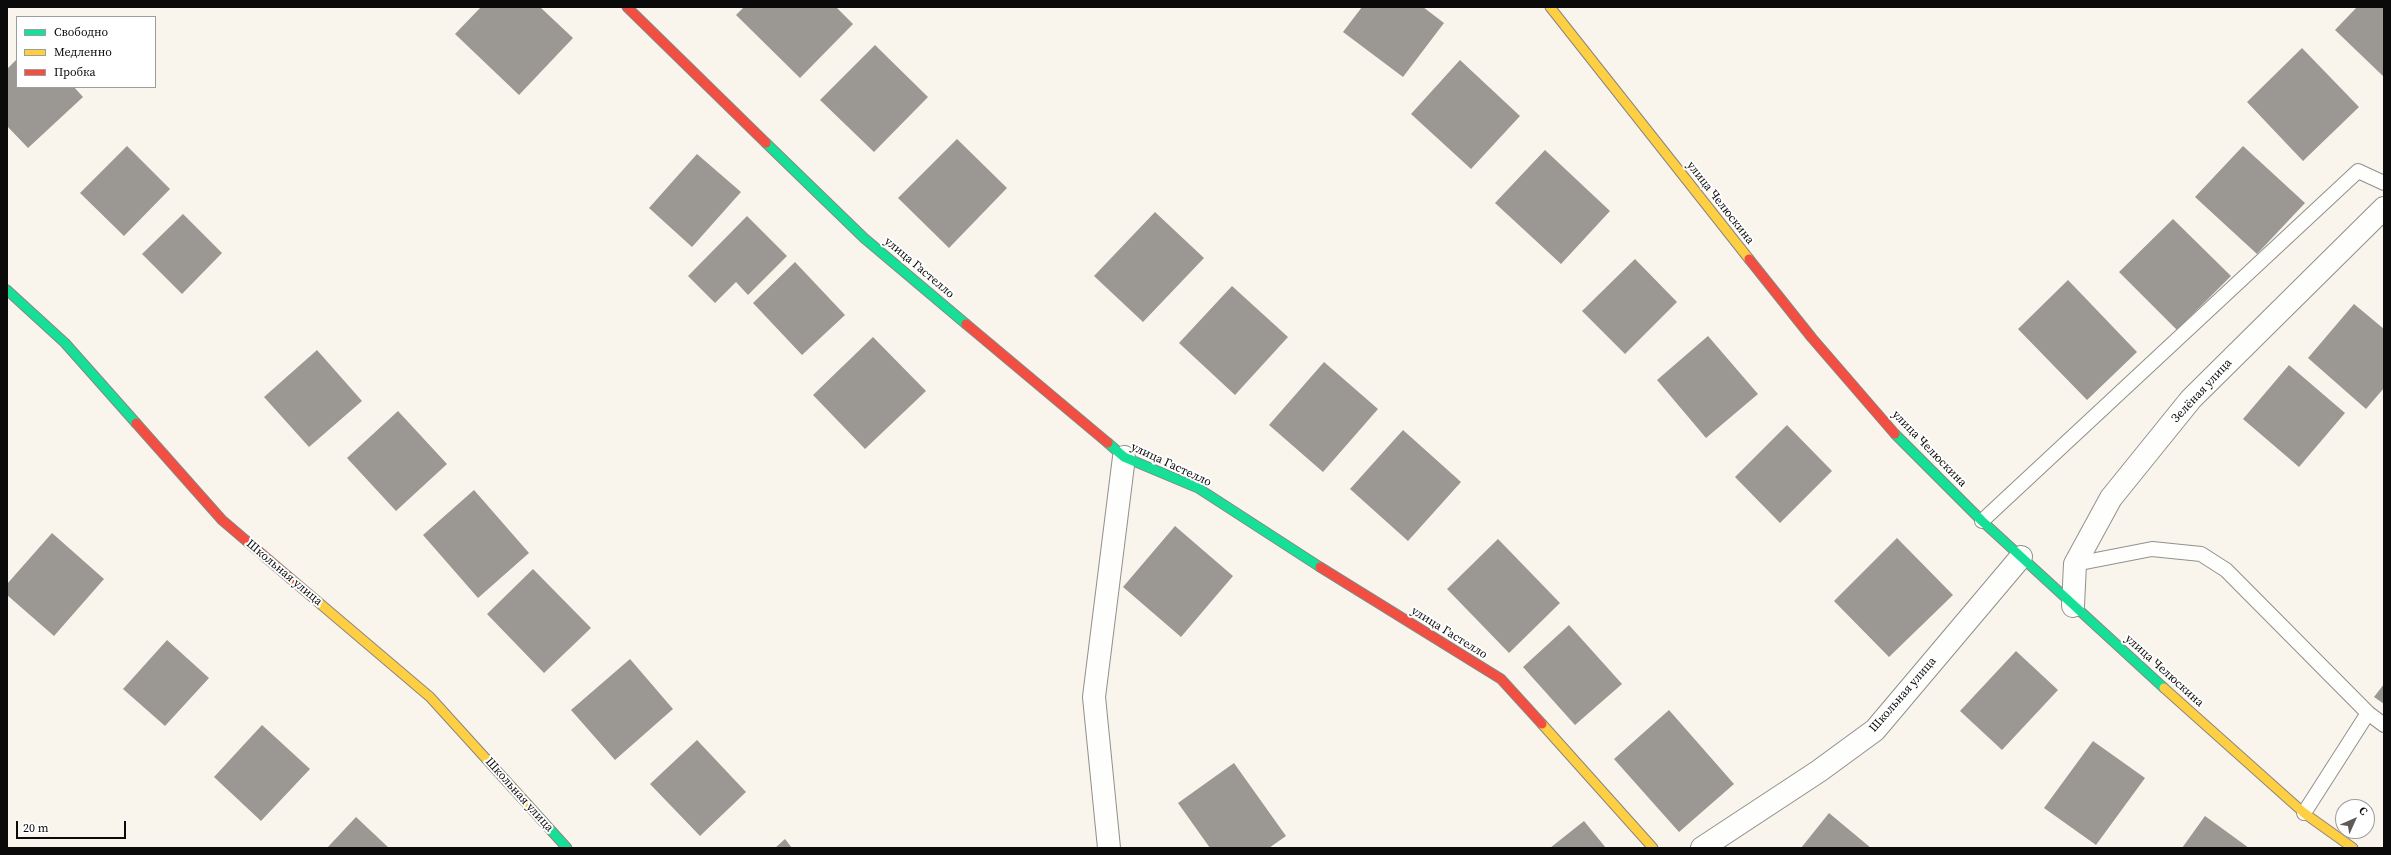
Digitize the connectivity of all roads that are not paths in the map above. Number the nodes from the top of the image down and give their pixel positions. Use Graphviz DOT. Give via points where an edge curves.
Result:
graph roads {
  1 [pos="627,7"];
  2 [pos="1550,7"];
  3 [pos="2384,183"];
  4 [pos="2384,208"];
  5 [pos="7,290"];
  6 [pos="1124,457"];
  7 [pos="1982,521"];
  8 [pos="2021,557"];
  9 [pos="2075,564"];
  10 [pos="2073,606"];
  11 [pos="2368,713"];
  12 [pos="2384,725"];
  13 [pos="2304,813"];
  14 [pos="567,848"];
  15 [pos="1109,848"];
  16 [pos="1653,848"];
  17 [pos="1702,848"];
  18 [pos="2353,848"];
  1 -- 6 [label="street, улица Гастелло" via="864,238"];
  2 -- 7 [label="street, улица Челюскина" via="1812,338 1896,435"];
  3 -- 7 [label="lane" via="2358,171"];
  4 -- 9 [label="street, Зелёная улица" via="2191,399 2111,498"];
  5 -- 14 [label="street, Школьная улица" via="65,343 222,520 430,697"];
  6 -- 15 [label="street" via="1094,697"];
  6 -- 16 [label="street, улица Гастелло" via="1198,488 1501,679"];
  7 -- 8 [label="street, улица Челюскина"];
  8 -- 10 [label="street, улица Челюскина"];
  8 -- 17 [label="street, Школьная улица" via="1875,730 1819,771"];
  9 -- 10 [label="street, Зелёная улица"];
  9 -- 11 [label="lane" via="2152,549 2201,554 2226,570"];
  10 -- 13 [label="street, улица Челюскина"];
  11 -- 12 [label="lane"];
  11 -- 13 [label="lane"];
  13 -- 18 [label="street, улица Челюскина"];
}
